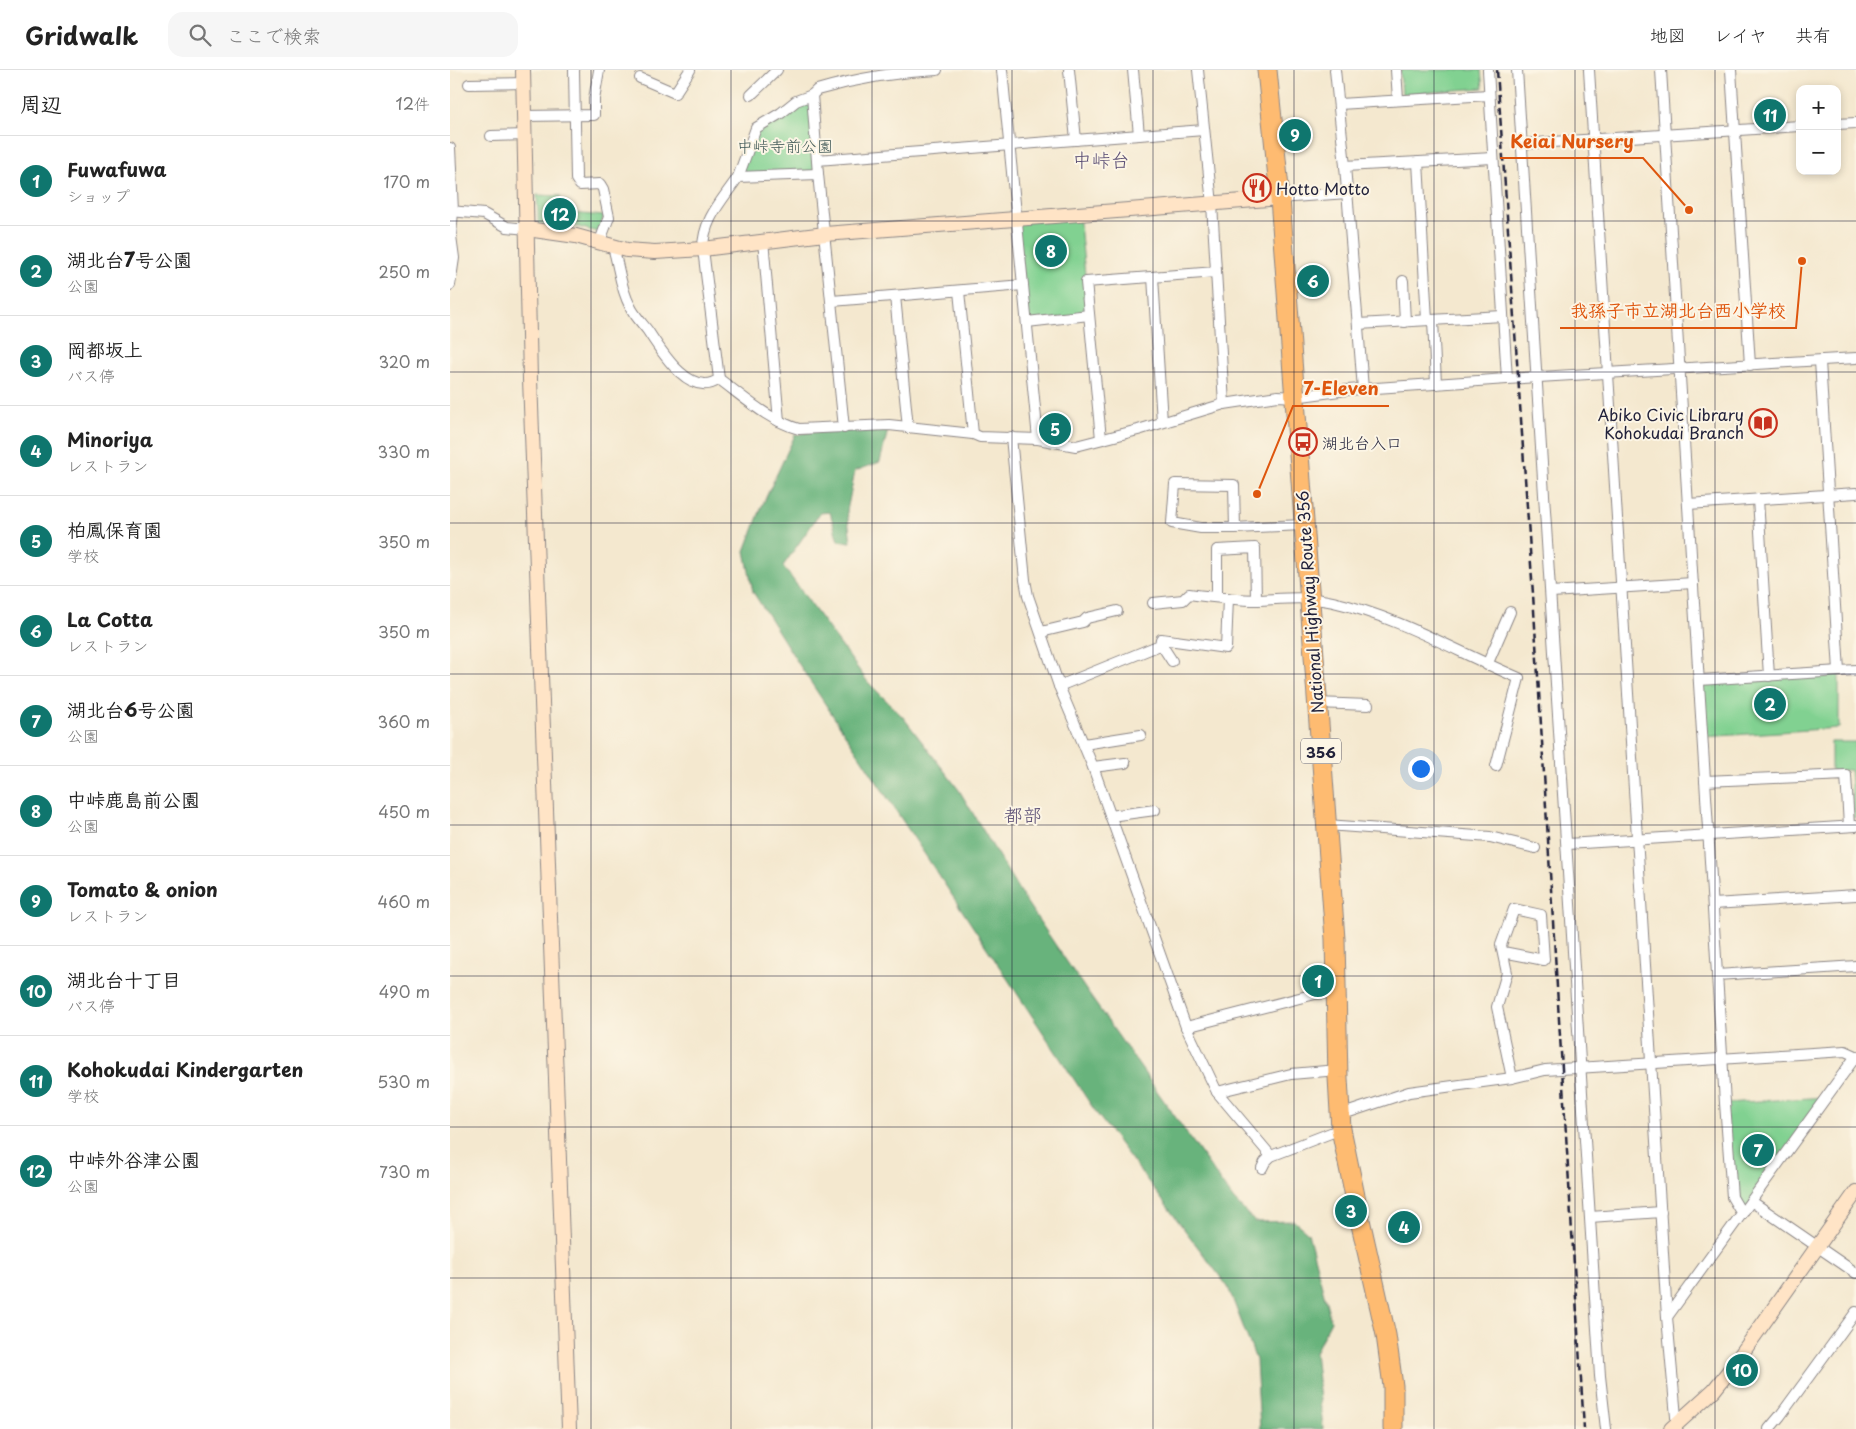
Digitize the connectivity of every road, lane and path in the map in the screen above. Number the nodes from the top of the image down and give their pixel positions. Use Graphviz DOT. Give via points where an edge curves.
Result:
graph roads {
  1 [pos="574,70"];
  2 [pos="599,70"];
  3 [pos="690,70"];
  4 [pos="777,70"];
  5 [pos="937,70"];
  6 [pos="1002,70"];
  7 [pos="1069,70"];
  8 [pos="1133,70"];
  9 [pos="1198,70"];
  10 [pos="1267,70"];
  11 [pos="1335,70"];
  12 [pos="1396,70"];
  13 [pos="1488,70"];
  14 [pos="1517,70"];
  15 [pos="1589,70"];
  16 [pos="1661,70"];
  17 [pos="1731,70"];
  18 [pos="524,77"];
  19 [pos="640,78"];
  20 [pos="469,84"];
  21 [pos="751,95"];
  22 [pos="812,95"];
  23 [pos="1489,95"];
  24 [pos="1398,99"];
  25 [pos="1339,104"];
  26 [pos="574,115"];
  27 [pos="524,116"];
  28 [pos="1856,123"];
  29 [pos="1841,124"];
  30 [pos="1796,126"];
  31 [pos="1204,130"];
  32 [pos="1735,130"];
  33 [pos="525,135"];
  34 [pos="1139,135"];
  35 [pos="1665,135"];
  36 [pos="491,136"];
  37 [pos="1594,139"];
  38 [pos="1076,140"];
  39 [pos="1521,144"];
  40 [pos="1009,146"];
  41 [pos="450,148"];
  42 [pos="1493,158"];
  43 [pos="817,160"];
  44 [pos="1418,162"];
  45 [pos="1345,166"];
  46 [pos="818,174"];
  47 [pos="738,177"];
  48 [pos="1347,193"];
  49 [pos="1280,198"];
  50 [pos="1212,204"];
  51 [pos="452,211"];
  52 [pos="1016,219"];
  53 [pos="527,229"];
  54 [pos="825,234"];
  55 [pos="763,240"];
  56 [pos="607,244"];
  57 [pos="703,249"];
  58 [pos="1216,272"];
  59 [pos="1152,277"];
  60 [pos="1403,281"];
  61 [pos="1023,285"];
  62 [pos="450,286"];
  63 [pos="959,291"];
  64 [pos="895,296"];
  65 [pos="832,301"];
  66 [pos="1089,316"];
  67 [pos="1503,316"];
  68 [pos="1430,320"];
  69 [pos="1027,322"];
  70 [pos="1405,322"];
  71 [pos="1358,324"];
  72 [pos="1856,358"];
  73 [pos="1820,361"];
  74 [pos="1750,365"];
  75 [pos="1680,369"];
  76 [pos="1608,374"];
  77 [pos="1537,378"];
  78 [pos="719,379"];
  79 [pos="1507,379"];
  80 [pos="1436,384"];
  81 [pos="1363,389"];
  82 [pos="1294,398"];
  83 [pos="1224,404"];
  84 [pos="779,421"];
  85 [pos="1162,422"];
  86 [pos="844,428"];
  87 [pos="908,428"];
  88 [pos="973,434"];
  89 [pos="1011,437"];
  90 [pos="1038,439"];
  91 [pos="1101,439"];
  92 [pos="1856,493"];
  93 [pos="1828,495"];
  94 [pos="1758,499"];
  95 [pos="1688,504"];
  96 [pos="1303,525"];
  97 [pos="1235,528"];
  98 [pos="1693,583"];
  99 [pos="1621,588"];
  100 [pos="1551,592"];
  101 [pos="1222,598"];
  102 [pos="1309,598"];
  103 [pos="1256,600"];
  104 [pos="1153,602"];
  105 [pos="1118,611"];
  106 [pos="1510,612"];
  107 [pos="1040,632"];
  108 [pos="1160,645"];
  109 [pos="1172,662"];
  110 [pos="1487,665"];
  111 [pos="1856,670"];
  112 [pos="1839,671"];
  113 [pos="1769,676"];
  114 [pos="1699,680"];
  115 [pos="1059,686"];
  116 [pos="1317,702"];
  117 [pos="1368,705"];
  118 [pos="1140,735"];
  119 [pos="1084,744"];
  120 [pos="1126,763"];
  121 [pos="1496,766"];
  122 [pos="1093,767"];
  123 [pos="1705,781"];
  124 [pos="1155,810"];
  125 [pos="1110,816"];
  126 [pos="1326,825"];
  127 [pos="1853,826"];
  128 [pos="1709,835"];
  129 [pos="1638,839"];
  130 [pos="1567,844"];
  131 [pos="1535,848"];
  132 [pos="1856,895"];
  133 [pos="1713,904"];
  134 [pos="1503,952"];
  135 [pos="1856,966"];
  136 [pos="1717,975"];
  137 [pos="1338,992"];
  138 [pos="1186,1027"];
  139 [pos="1856,1056"];
  140 [pos="1722,1059"];
  141 [pos="1652,1064"];
  142 [pos="1581,1068"];
  143 [pos="1338,1070"];
  144 [pos="1512,1078"];
  145 [pos="1216,1092"];
  146 [pos="1340,1122"];
  147 [pos="1272,1156"];
  148 [pos="1262,1168"];
  149 [pos="1856,1192"];
  150 [pos="1751,1201"];
  151 [pos="1661,1212"];
  152 [pos="1742,1214"];
  153 [pos="1590,1217"];
  154 [pos="1817,1247"];
  155 [pos="1856,1273"];
  156 [pos="1856,1312"];
  157 [pos="1668,1317"];
  158 [pos="1675,1428"];
  159 [pos="569,1429"];
  160 [pos="1393,1429"];
  161 [pos="1606,1429"];
  162 [pos="1769,1429"];
  1 -- 26 [label="street"];
  2 -- 26 [label="street" via="594,114"];
  3 -- 19 [label="street" via="675,93"];
  4 -- 21 [label="street"];
  5 -- 22 [label="street" via="855,79 816,90"];
  6 -- 40 [label="street"];
  7 -- 38 [label="street"];
  8 -- 34 [label="street"];
  9 -- 31 [label="street"];
  10 -- 49 [label="highway, National Highway Route 356 / 356"];
  11 -- 25 [label="street"];
  12 -- 24 [label="street"];
  13 -- 23 [label="street"];
  14 -- 39 [label="street"];
  15 -- 37 [label="street"];
  16 -- 35 [label="street"];
  17 -- 32 [label="street"];
  18 -- 20 [label="street"];
  18 -- 27 [label="street"];
  22 -- 43 [label="street"];
  22 -- 47 [label="street" via="796,101 756,128"];
  23 -- 24 [label="street"];
  23 -- 42 [label="street"];
  24 -- 25 [label="street"];
  25 -- 45 [label="street"];
  26 -- 27 [label="street"];
  26 -- 56 [label="street" via="576,179 580,184 600,184 603,189 609,211"];
  27 -- 33 [label="street"];
  28 -- 29 [label="street"];
  30 -- 32 [label="street"];
  31 -- 34 [label="street"];
  31 -- 50 [label="street"];
  32 -- 35 [label="street"];
  32 -- 74 [label="street"];
  33 -- 36 [label="street"];
  33 -- 53 [label="street"];
  34 -- 38 [label="street"];
  35 -- 37 [label="street"];
  35 -- 75 [label="street"];
  37 -- 39 [label="street"];
  37 -- 76 [label="street"];
  38 -- 40 [label="street"];
  39 -- 77 [label="street"];
  40 -- 43 [label="street"];
  40 -- 52 [label="street"];
  41 -- 51 [label="street"];
  42 -- 44 [label="street"];
  42 -- 67 [label="street"];
  43 -- 46 [label="street"];
  44 -- 45 [label="street"];
  44 -- 68 [label="street"];
  45 -- 48 [label="street"];
  46 -- 47 [label="street"];
  46 -- 54 [label="street"];
  47 -- 57 [label="street" via="711,215 703,236"];
  48 -- 49 [label="street"];
  48 -- 71 [label="street"];
  49 -- 50 [label="street"];
  49 -- 82 [label="highway, National Highway Route 356 / 356"];
  50 -- 52 [label="street"];
  50 -- 58 [label="street"];
  51 -- 53 [label="street" via="484,214 507,227"];
  51 -- 62 [label="street" via="454,258"];
  52 -- 54 [label="street"];
  52 -- 61 [label="street"];
  53 -- 56 [label="street"];
  53 -- 159 [label="street"];
  54 -- 55 [label="street"];
  54 -- 65 [label="street"];
  55 -- 57 [label="street"];
  55 -- 84 [label="street"];
  56 -- 57 [label="street" via="627,250 655,252"];
  56 -- 78 [label="street" via="629,306 660,349 680,373 691,380 709,385"];
  57 -- 78 [label="street"];
  58 -- 59 [label="street"];
  58 -- 83 [label="street"];
  59 -- 66 [label="street" via="1086,282"];
  59 -- 85 [label="street"];
  60 -- 70 [label="street"];
  61 -- 63 [label="street"];
  61 -- 69 [label="street"];
  63 -- 64 [label="street"];
  63 -- 88 [label="street"];
  64 -- 65 [label="street"];
  64 -- 87 [label="street"];
  65 -- 86 [label="street"];
  66 -- 69 [label="street"];
  66 -- 91 [label="street"];
  67 -- 68 [label="street"];
  67 -- 79 [label="street"];
  68 -- 70 [label="street"];
  68 -- 80 [label="street"];
  69 -- 90 [label="street"];
  70 -- 71 [label="street"];
  71 -- 81 [label="street"];
  72 -- 73 [label="street"];
  73 -- 74 [label="street"];
  73 -- 93 [label="street"];
  74 -- 75 [label="street"];
  75 -- 76 [label="street"];
  75 -- 95 [label="street"];
  76 -- 77 [label="street"];
  76 -- 99 [label="street"];
  77 -- 79 [label="street"];
  77 -- 100 [label="street"];
  78 -- 84 [label="street" via="764,414"];
  79 -- 80 [label="street"];
  80 -- 81 [label="street"];
  81 -- 82 [label="street"];
  82 -- 83 [label="street" via="1278,396"];
  82 -- 96 [label="highway, National Highway Route 356 / 356"];
  83 -- 85 [label="street"];
  84 -- 86 [label="street" via="799,429"];
  85 -- 91 [label="street"];
  86 -- 87 [label="street"];
  87 -- 88 [label="street"];
  88 -- 89 [label="street"];
  89 -- 90 [label="street"];
  89 -- 107 [label="street" via="1025,580"];
  90 -- 91 [label="street" via="1076,446"];
  92 -- 93 [label="street"];
  93 -- 94 [label="street"];
  93 -- 112 [label="street"];
  94 -- 95 [label="street"];
  94 -- 113 [label="street"];
  95 -- 98 [label="street"];
  96 -- 97 [label="street"];
  96 -- 102 [label="highway, National Highway Route 356 / 356"];
  97 -- 97 [label="street" via="1200,528 1172,523 1175,484 1234,484"];
  98 -- 99 [label="street"];
  98 -- 114 [label="street"];
  99 -- 100 [label="street"];
  99 -- 129 [label="street"];
  100 -- 130 [label="street"];
  101 -- 103 [label="street"];
  101 -- 103 [label="street" via="1217,550 1255,548"];
  101 -- 104 [label="street" via="1189,594 1183,600"];
  101 -- 108 [label="street" via="1226,648 1161,639"];
  102 -- 103 [label="street"];
  102 -- 110 [label="street" via="1334,602 1408,626"];
  102 -- 116 [label="highway, National Highway Route 356 / 356"];
  105 -- 107 [label="street"];
  106 -- 110 [label="street"];
  107 -- 115 [label="street"];
  108 -- 109 [label="street"];
  108 -- 115 [label="street"];
  110 -- 121 [label="street" via="1519,678"];
  111 -- 112 [label="street"];
  112 -- 113 [label="street"];
  113 -- 114 [label="street"];
  114 -- 123 [label="street"];
  115 -- 119 [label="street"];
  116 -- 117 [label="street"];
  116 -- 126 [label="highway, National Highway Route 356 / 356"];
  118 -- 119 [label="street"];
  119 -- 122 [label="street"];
  120 -- 122 [label="street"];
  122 -- 125 [label="street"];
  123 -- 127 [label="street" via="1846,776"];
  123 -- 128 [label="street"];
  124 -- 125 [label="street"];
  125 -- 138 [label="street"];
  126 -- 131 [label="street" via="1490,837"];
  126 -- 137 [label="highway, National Highway Route 356 / 356"];
  127 -- 128 [label="street"];
  128 -- 129 [label="street"];
  128 -- 133 [label="street"];
  129 -- 130 [label="street"];
  129 -- 141 [label="street"];
  130 -- 142 [label="street"];
  132 -- 133 [label="street"];
  133 -- 136 [label="street"];
  134 -- 134 [label="street" via="1501,945 1514,909 1541,914 1544,960"];
  134 -- 144 [label="street" via="1507,973 1497,1007"];
  135 -- 136 [label="street"];
  136 -- 140 [label="street"];
  137 -- 138 [label="street" via="1315,994"];
  137 -- 143 [label="highway, National Highway Route 356 / 356"];
  138 -- 145 [label="street"];
  139 -- 140 [label="street" via="1845,1051"];
  139 -- 150 [label="street"];
  140 -- 141 [label="street"];
  140 -- 152 [label="street" via="1732,1197"];
  141 -- 142 [label="street"];
  141 -- 151 [label="street"];
  142 -- 144 [label="street" via="1539,1071"];
  142 -- 153 [label="street"];
  143 -- 145 [label="street" via="1291,1074"];
  143 -- 146 [label="highway, National Highway Route 356 / 356"];
  144 -- 146 [label="street" via="1409,1092"];
  145 -- 147 [label="street"];
  146 -- 147 [label="street"];
  146 -- 160 [label="highway, National Highway Route 356 / 356" via="1386,1335 1393,1386"];
  147 -- 148 [label="street"];
  149 -- 154 [label="street"];
  150 -- 152 [label="street"];
  150 -- 154 [label="street"];
  151 -- 153 [label="street"];
  151 -- 157 [label="street"];
  152 -- 157 [label="street"];
  153 -- 161 [label="street"];
  154 -- 155 [label="street"];
  154 -- 158 [label="street" via="1733,1366 1714,1390"];
  156 -- 162 [label="street"];
  157 -- 158 [label="street"];
}
